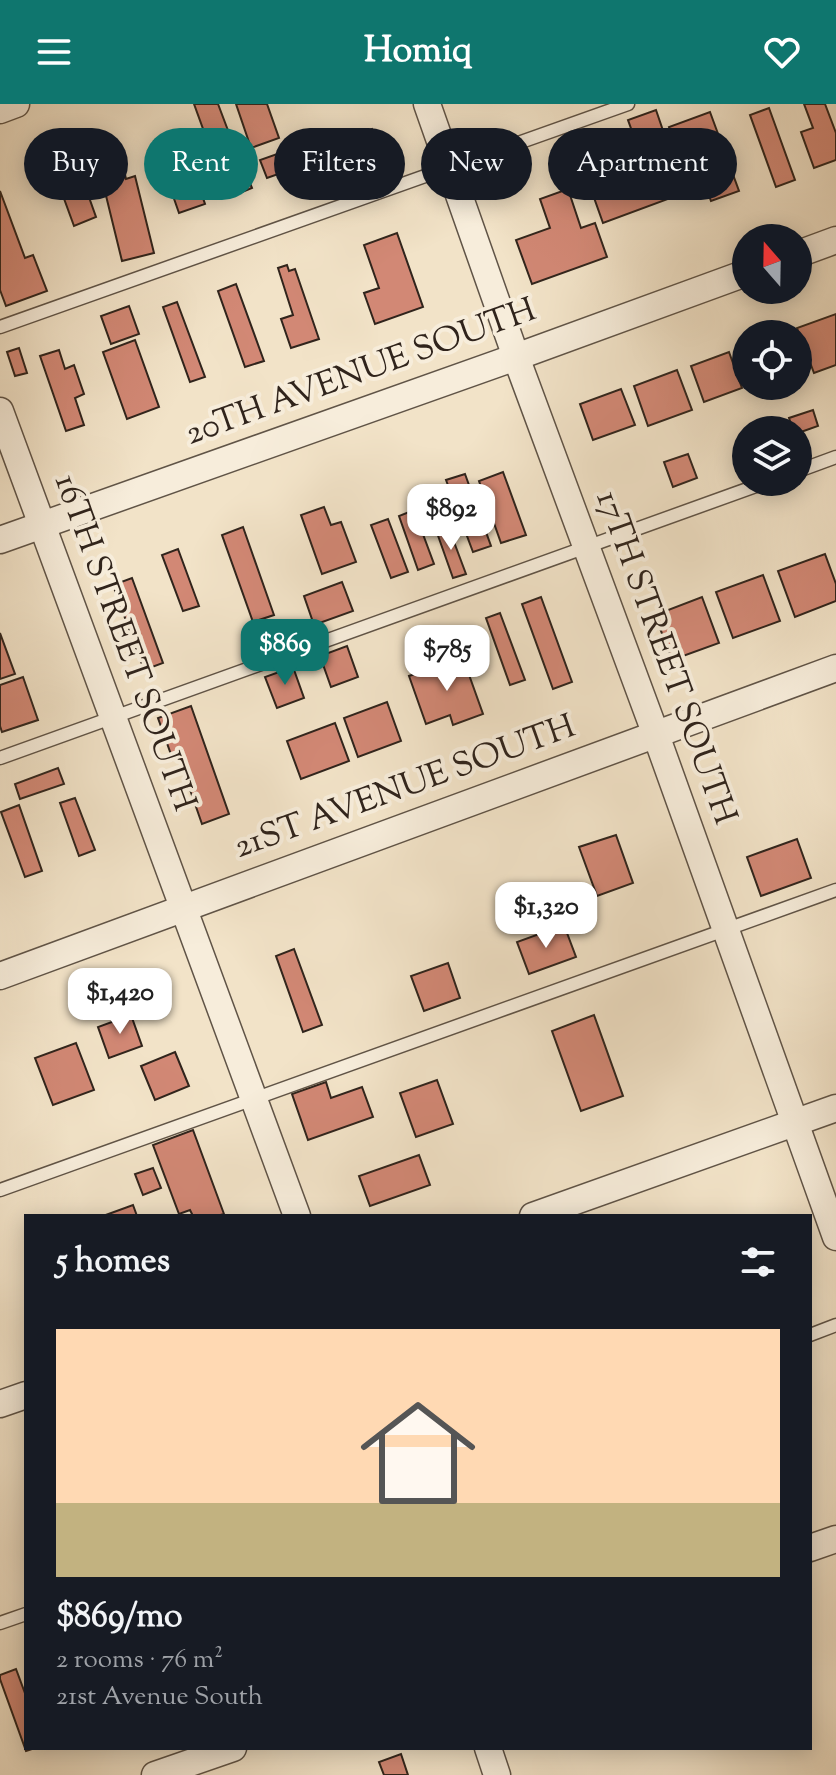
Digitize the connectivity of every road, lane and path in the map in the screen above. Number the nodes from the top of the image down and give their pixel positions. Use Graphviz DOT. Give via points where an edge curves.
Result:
graph roads {
  1 [pos="16,104"];
  2 [pos="427,104"];
  3 [pos="628,104"];
  4 [pos="0,110"];
  5 [pos="436,128"];
  6 [pos="532,138"];
  7 [pos="421,178"];
  8 [pos="462,200"];
  9 [pos="836,240"];
  10 [pos="812,249"];
  11 [pos="732,278"];
  12 [pos="0,327"];
  13 [pos="516,357"];
  14 [pos="0,411"];
  15 [pos="836,457"];
  16 [pos="812,466"];
  17 [pos="732,495"];
  18 [pos="42,525"];
  19 [pos="0,540"];
  20 [pos="586,548"];
  21 [pos="836,668"];
  22 [pos="112,718"];
  23 [pos="656,735"];
  24 [pos="0,758"];
  25 [pos="836,890"];
  26 [pos="184,907"];
  27 [pos="725,929"];
  28 [pos="0,976"];
  29 [pos="255,1100"];
  30 [pos="836,1108"];
  31 [pos="794,1124"];
  32 [pos="0,1190"];
  33 [pos="296,1214"];
  34 [pos="539,1214"];
  35 [pos="836,1237"];
  36 [pos="836,1325"];
  37 [pos="812,1334"];
  38 [pos="24,1396"];
  39 [pos="0,1404"];
  40 [pos="836,1539"];
  41 [pos="812,1547"];
  42 [pos="24,1615"];
  43 [pos="0,1623"];
  44 [pos="227,1750"];
  45 [pos="489,1750"];
  46 [pos="155,1775"];
  47 [pos="497,1775"];
  1 -- 4 [label="street"];
  2 -- 5 [label="street, 17TH STREET SOUTH"];
  3 -- 6 [label="lane"];
  7 -- 12 [label="lane"];
  8 -- 13 [label="street, 17TH STREET SOUTH"];
  9 -- 10 [label="street"];
  11 -- 13 [label="street, 20TH AVENUE SOUTH"];
  13 -- 18 [label="street, 20TH AVENUE SOUTH"];
  13 -- 20 [label="street, 17TH STREET SOUTH"];
  14 -- 18 [label="street, 16TH STREET SOUTH"];
  15 -- 16 [label="lane"];
  17 -- 20 [label="lane"];
  18 -- 19 [label="street, 20TH AVENUE SOUTH"];
  18 -- 22 [label="street, 16TH STREET SOUTH"];
  20 -- 22 [label="lane"];
  20 -- 23 [label="street, 17TH STREET SOUTH"];
  21 -- 23 [label="street, 21ST AVENUE SOUTH"];
  22 -- 24 [label="lane"];
  22 -- 26 [label="street, 16TH STREET SOUTH"];
  23 -- 26 [label="street, 21ST AVENUE SOUTH"];
  23 -- 27 [label="street, 17TH STREET SOUTH"];
  25 -- 27 [label="lane"];
  26 -- 28 [label="street, 21ST AVENUE SOUTH"];
  26 -- 29 [label="street, 16TH STREET SOUTH"];
  27 -- 29 [label="lane"];
  27 -- 31 [label="street, 17TH STREET SOUTH"];
  29 -- 32 [label="lane"];
  29 -- 33 [label="street, 16TH STREET SOUTH"];
  30 -- 31 [label="street"];
  31 -- 34 [label="street"];
  31 -- 35 [label="street, 17TH STREET SOUTH"];
  36 -- 37 [label="lane"];
  38 -- 39 [label="street"];
  40 -- 41 [label="street"];
  42 -- 43 [label="lane"];
  44 -- 46 [label="street"];
  45 -- 47 [label="street"];
}
